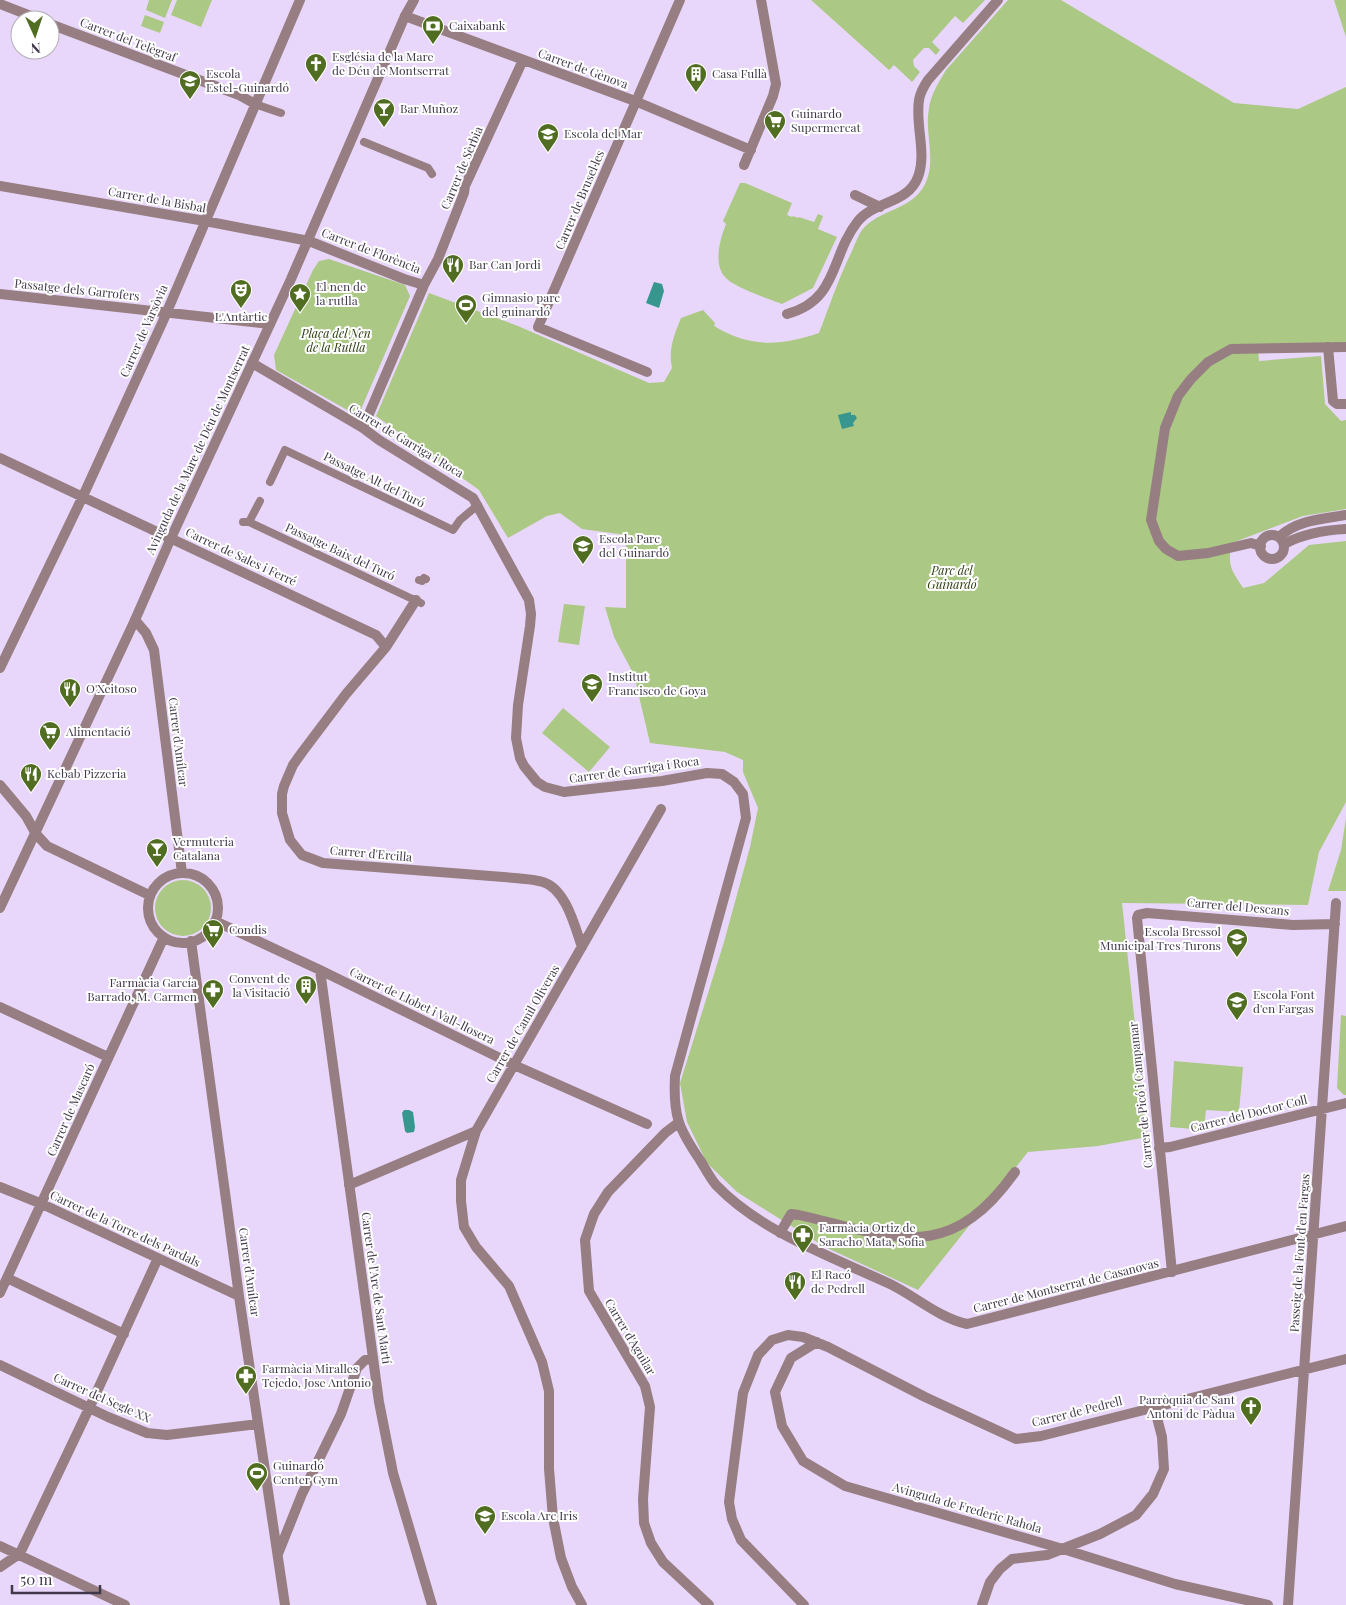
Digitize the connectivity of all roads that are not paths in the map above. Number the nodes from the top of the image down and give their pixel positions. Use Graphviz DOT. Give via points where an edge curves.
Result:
graph roads {
  1 [pos="300,0"];
  2 [pos="414,0"];
  3 [pos="680,0"];
  4 [pos="760,0"];
  5 [pos="998,0"];
  6 [pos="0,4"];
  7 [pos="15,10"];
  8 [pos="405,16"];
  9 [pos="60,28"];
  10 [pos="523,60"];
  11 [pos="635,101"];
  12 [pos="255,104"];
  13 [pos="281,112"];
  14 [pos="364,142"];
  15 [pos="751,150"];
  16 [pos="744,165"];
  17 [pos="432,174"];
  18 [pos="0,186"];
  19 [pos="855,195"];
  20 [pos="880,207"];
  21 [pos="205,221"];
  22 [pos="308,241"];
  23 [pos="424,285"];
  24 [pos="0,294"];
  25 [pos="166,312"];
  26 [pos="787,314"];
  27 [pos="270,324"];
  28 [pos="1328,347"];
  29 [pos="1346,347"];
  30 [pos="252,363"];
  31 [pos="646,372"];
  32 [pos="1346,404"];
  33 [pos="363,428"];
  34 [pos="0,458"];
  35 [pos="270,482"];
  36 [pos="83,496"];
  37 [pos="260,501"];
  38 [pos="478,505"];
  39 [pos="1346,515"];
  40 [pos="1346,529"];
  41 [pos="171,538"];
  42 [pos="1281,540"];
  43 [pos="1260,546"];
  44 [pos="419,601"];
  45 [pos="135,620"];
  46 [pos="386,647"];
  47 [pos="0,668"];
  48 [pos="0,785"];
  49 [pos="661,809"];
  50 [pos="36,834"];
  51 [pos="182,873"];
  52 [pos="149,895"];
  53 [pos="1336,903"];
  54 [pos="0,908"];
  55 [pos="1138,915"];
  56 [pos="215,921"];
  57 [pos="1335,924"];
  58 [pos="164,937"];
  59 [pos="191,941"];
  60 [pos="582,947"];
  61 [pos="320,970"];
  62 [pos="0,1006"];
  63 [pos="108,1057"];
  64 [pos="514,1065"];
  65 [pos="1346,1102"];
  66 [pos="1323,1108"];
  67 [pos="678,1123"];
  68 [pos="647,1124"];
  69 [pos="476,1131"];
  70 [pos="1159,1148"];
  71 [pos="1015,1172"];
  72 [pos="349,1185"];
  73 [pos="0,1187"];
  74 [pos="42,1204"];
  75 [pos="1346,1226"];
  76 [pos="780,1233"];
  77 [pos="1314,1234"];
  78 [pos="158,1258"];
  79 [pos="1172,1272"];
  80 [pos="7,1278"];
  81 [pos="0,1293"];
  82 [pos="239,1296"];
  83 [pos="124,1334"];
  84 [pos="817,1342"];
  85 [pos="372,1358"];
  86 [pos="1346,1359"];
  87 [pos="0,1365"];
  88 [pos="1304,1370"];
  89 [pos="1154,1406"];
  90 [pos="89,1407"];
  91 [pos="258,1424"];
  92 [pos="0,1546"];
  93 [pos="1063,1549"];
  94 [pos="19,1554"];
  95 [pos="278,1554"];
  96 [pos="0,1567"];
  97 [pos="125,1605"];
  98 [pos="285,1605"];
  99 [pos="432,1605"];
  100 [pos="582,1605"];
  101 [pos="709,1605"];
  102 [pos="804,1605"];
  103 [pos="982,1605"];
  104 [pos="1268,1605"];
  105 [pos="1288,1605"];
  1 -- 12 [label="street, Carrer de Varsòvia"];
  2 -- 8 [label="street, Avinguda de la Mare de Déu de Montserrat"];
  3 -- 11 [label="street, Carrer de Brusel·les"];
  4 -- 15 [label="street" via="776,84"];
  5 -- 20 [label="street" via="923,88 919,100 919,175 902,196"];
  6 -- 7 [label="street"];
  8 -- 10 [label="street, Carrer de Gènova"];
  8 -- 22 [label="street, Avinguda de la Mare de Déu de Montserrat"];
  9 -- 12 [label="street, Carrer del Telègraf" via="239,95"];
  10 -- 11 [label="street, Carrer de Gènova"];
  10 -- 23 [label="street, Carrer de Sèrbia"];
  11 -- 15 [label="street, Carrer de Gènova"];
  11 -- 31 [label="street, Carrer de Brusel·les" via="538,327"];
  12 -- 13 [label="street, Carrer del Telègraf"];
  12 -- 21 [label="street, Carrer de Varsòvia"];
  14 -- 17 [label="street" via="428,168"];
  15 -- 16 [label="street"];
  18 -- 21 [label="street, Carrer de la Bisbal"];
  19 -- 20 [label="street"];
  20 -- 26 [label="street" via="869,211 857,222 818,299 806,308"];
  21 -- 22 [label="street, Carrer de la Bisbal"];
  21 -- 25 [label="street, Carrer de Varsòvia"];
  22 -- 23 [label="street, Carrer de Florència"];
  22 -- 27 [label="street, Avinguda de la Mare de Déu de Montserrat"];
  23 -- 33 [label="street, Carrer de Sèrbia"];
  24 -- 25 [label="street, Passatge dels Garrofers"];
  25 -- 27 [label="street, Passatge dels Garrofers"];
  25 -- 36 [label="street, Carrer de Varsòvia"];
  27 -- 30 [label="street, Avinguda de la Mare de Déu de Montserrat"];
  28 -- 29 [label="street"];
  28 -- 32 [label="street" via="1334,401"];
  28 -- 43 [label="street" via="1232,349 1208,362 1191,379 1178,396 1165,428 1151,520 1159,541 1178,556 1251,543"];
  30 -- 33 [label="street, Carrer de Garriga i Roca"];
  30 -- 41 [label="street, Avinguda de la Mare de Déu de Montserrat"];
  33 -- 38 [label="street, Carrer de Garriga i Roca" via="463,490"];
  34 -- 36 [label="street, Carrer de Sales i Ferré"];
  35 -- 38 [label="street, Passatge Alt del Turó" via="285,450 453,530"];
  36 -- 41 [label="street, Carrer de Sales i Ferré"];
  36 -- 47 [label="street, Carrer de Varsòvia"];
  37 -- 44 [label="street, Passatge Baix del Turó" via="246,522"];
  38 -- 67 [label="street, Carrer de Garriga i Roca" via="529,600 531,620 516,738 520,758 537,782 564,792 707,773 722,774 743,794 746,818 675,1076 674,1100"];
  39 -- 42 [label="street" via="1302,522 1285,530"];
  40 -- 42 [label="street"];
  41 -- 45 [label="street, Avinguda de la Mare de Déu de Montserrat"];
  41 -- 46 [label="street, Carrer de Sales i Ferré" via="376,635"];
  42 -- 43 [label="street" via="1273,535 1267,536"];
  42 -- 43 [label="street" via="1283,553 1274,559 1265,556"];
  44 -- 46 [label="street, Carrer d'Ercilla"];
  45 -- 50 [label="street, Avinguda de la Mare de Déu de Montserrat"];
  45 -- 51 [label="street, Carrer d'Amílcar" via="154,650"];
  46 -- 60 [label="street, Carrer d'Ercilla" via="346,694 294,765 282,794 282,813 290,840 302,855 323,863 544,882 559,894 569,911"];
  48 -- 50 [label="street" via="26,816"];
  49 -- 60 [label="street, Carrer de Camil Oliveras"];
  50 -- 52 [label="street" via="47,846"];
  50 -- 54 [label="street, Avinguda de la Mare de Déu de Montserrat"];
  51 -- 52 [label="street" via="164,878"];
  51 -- 56 [label="street" via="192,874 209,884 217,902"];
  52 -- 58 [label="street" via="151,922"];
  53 -- 57 [label="street, Passeig de la Font d'en Fargas"];
  55 -- 57 [label="street, Carrer del Descans" via="1147,912 1294,925"];
  55 -- 70 [label="street, Carrer de Picó i Campamar" via="1136,922"];
  56 -- 59 [label="street" via="205,934"];
  56 -- 61 [label="street, Carrer de Llobet i Vall-llosera"];
  57 -- 66 [label="street, Passeig de la Font d'en Fargas"];
  58 -- 59 [label="street" via="172,941"];
  58 -- 63 [label="street, Carrer de Mascaró"];
  59 -- 82 [label="street, Carrer d'Amílcar"];
  60 -- 64 [label="street, Carrer de Camil Oliveras"];
  61 -- 64 [label="street, Carrer de Llobet i Vall-llosera"];
  61 -- 72 [label="street, Carrer de l'Arc de Sant Martí"];
  62 -- 63 [label="street"];
  63 -- 74 [label="street, Carrer de Mascaró"];
  64 -- 68 [label="street, Carrer de Llobet i Vall-llosera"];
  64 -- 69 [label="street, Carrer de Camil Oliveras"];
  65 -- 66 [label="street, Carrer del Doctor Coll"];
  66 -- 70 [label="street, Carrer del Doctor Coll"];
  66 -- 77 [label="street, Passeig de la Font d'en Fargas"];
  67 -- 76 [label="street, Carrer de Montserrat de Casanovas" via="715,1184 746,1212"];
  67 -- 101 [label="street, Carrer d'Aguilar" via="608,1192 594,1214 585,1240 589,1292 645,1386 650,1407 644,1523 663,1562"];
  69 -- 72 [label="street"];
  69 -- 100 [label="street, Carrer de Camil Oliveras" via="461,1180 464,1227 476,1247 509,1286 542,1362 549,1391 553,1518 561,1558"];
  70 -- 79 [label="street, Carrer de Picó i Campamar"];
  71 -- 76 [label="street" via="1000,1192 976,1214 938,1234 916,1238 891,1236 791,1214"];
  72 -- 85 [label="street, Carrer de l'Arc de Sant Martí"];
  73 -- 74 [label="street, Carrer de la Torre dels Pardals"];
  74 -- 78 [label="street, Carrer de la Torre dels Pardals"];
  74 -- 80 [label="street, Carrer de Mascaró"];
  75 -- 77 [label="street, Carrer de Montserrat de Casanovas"];
  76 -- 79 [label="street, Carrer de Montserrat de Casanovas" via="903,1290 945,1316 967,1324"];
  77 -- 79 [label="street, Carrer de Montserrat de Casanovas"];
  77 -- 88 [label="street, Passeig de la Font d'en Fargas"];
  78 -- 82 [label="street, Carrer de la Torre dels Pardals"];
  78 -- 83 [label="street"];
  80 -- 81 [label="street, Carrer de Mascaró"];
  80 -- 83 [label="street"];
  82 -- 91 [label="street, Carrer d'Amílcar"];
  83 -- 90 [label="street"];
  84 -- 89 [label="street, Carrer de Pedrell" via="1016,1439 1041,1436"];
  84 -- 93 [label="street, Avinguda de Frederic Rahola" via="791,1358 775,1392 782,1426 803,1461 845,1486"];
  84 -- 102 [label="street, Carrer de Pedrell" via="788,1336 772,1340 758,1355 743,1393 729,1502 741,1540"];
  85 -- 95 [label="street" via="357,1368 341,1414 302,1494"];
  85 -- 99 [label="street, Carrer de l'Arc de Sant Martí" via="393,1473"];
  86 -- 88 [label="street, Carrer de Pedrell"];
  87 -- 90 [label="street, Carrer del Segle XX"];
  88 -- 89 [label="street, Carrer de Pedrell"];
  88 -- 105 [label="street, Passeig de la Font d'en Fargas"];
  89 -- 93 [label="street" via="1162,1437 1164,1469 1153,1494 1136,1516"];
  90 -- 91 [label="street, Carrer del Segle XX" via="147,1433 168,1435"];
  90 -- 94 [label="street"];
  91 -- 95 [label="street, Carrer d'Amílcar"];
  92 -- 94 [label="street"];
  93 -- 103 [label="street" via="1012,1560 990,1582"];
  93 -- 104 [label="street, Avinguda de Frederic Rahola" via="1175,1584"];
  94 -- 96 [label="street"];
  94 -- 97 [label="street"];
  95 -- 98 [label="street, Carrer d'Amílcar"];
}
